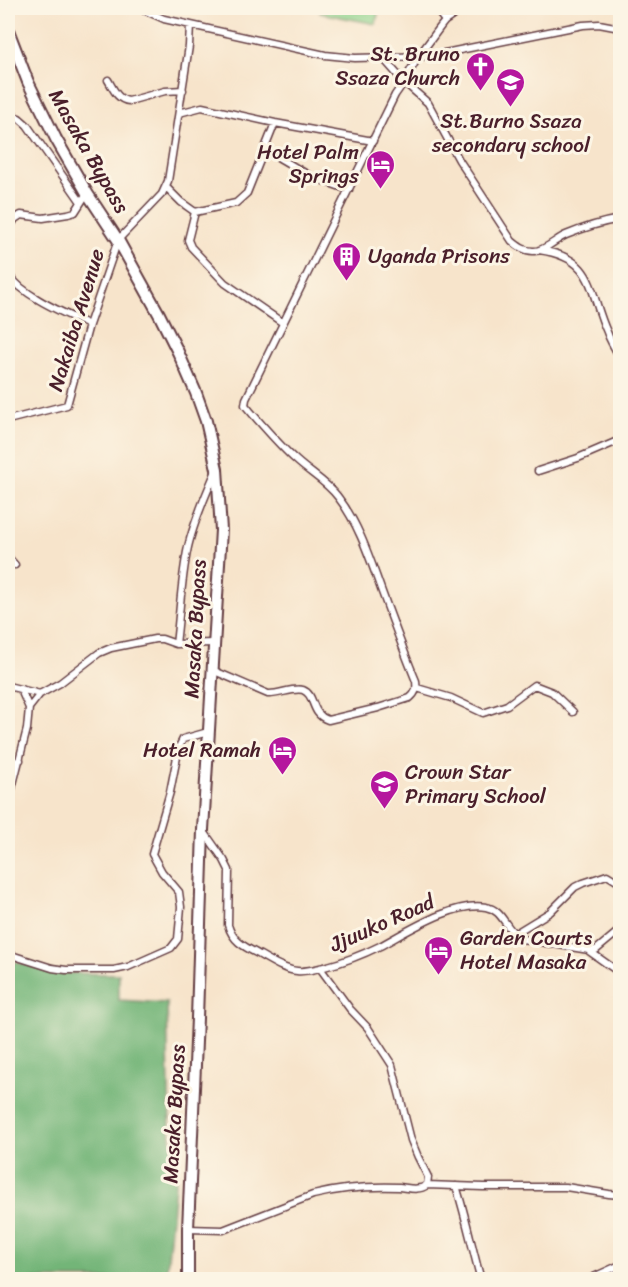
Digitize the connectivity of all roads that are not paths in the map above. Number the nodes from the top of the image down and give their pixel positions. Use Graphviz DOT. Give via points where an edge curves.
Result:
graph roads {
  1 [pos="139,8"];
  2 [pos="435,8"];
  3 [pos="464,8"];
  4 [pos="445,21"];
  5 [pos="190,25"];
  6 [pos="621,28"];
  7 [pos="8,30"];
  8 [pos="418,57"];
  9 [pos="383,58"];
  10 [pos="108,80"];
  11 [pos="404,82"];
  12 [pos="183,90"];
  13 [pos="179,113"];
  14 [pos="8,114"];
  15 [pos="275,123"];
  16 [pos="373,141"];
  17 [pos="264,149"];
  18 [pos="166,187"];
  19 [pos="349,190"];
  20 [pos="84,198"];
  21 [pos="195,212"];
  22 [pos="621,219"];
  23 [pos="9,228"];
  24 [pos="118,240"];
  25 [pos="538,250"];
  26 [pos="8,274"];
  27 [pos="284,323"];
  28 [pos="89,325"];
  29 [pos="621,357"];
  30 [pos="8,420"];
  31 [pos="621,440"];
  32 [pos="217,469"];
  33 [pos="538,471"];
  34 [pos="8,556"];
  35 [pos="15,565"];
  36 [pos="177,632"];
  37 [pos="162,639"];
  38 [pos="214,643"];
  39 [pos="176,645"];
  40 [pos="212,670"];
  41 [pos="8,686"];
  42 [pos="417,688"];
  43 [pos="21,690"];
  44 [pos="40,694"];
  45 [pos="29,708"];
  46 [pos="573,712"];
  47 [pos="208,732"];
  48 [pos="20,760"];
  49 [pos="8,765"];
  50 [pos="8,804"];
  51 [pos="203,830"];
  52 [pos="621,883"];
  53 [pos="621,930"];
  54 [pos="514,934"];
  55 [pos="589,950"];
  56 [pos="8,954"];
  57 [pos="320,968"];
  58 [pos="621,974"];
  59 [pos="427,1185"];
  60 [pos="456,1186"];
  61 [pos="621,1195"];
  62 [pos="188,1229"];
  63 [pos="621,1265"];
  64 [pos="188,1280"];
  65 [pos="481,1280"];
  66 [pos="587,1280"];
  1 -- 5 [label="street"];
  2 -- 4 [label="street"];
  3 -- 4 [label="street"];
  4 -- 8 [label="street"];
  5 -- 9 [label="street" via="325,55"];
  5 -- 12 [label="street, Nakaiba Avenue"];
  6 -- 8 [label="street" via="583,25"];
  7 -- 20 [label="highway, Masaka Bypass" via="27,82"];
  8 -- 9 [label="street"];
  8 -- 11 [label="street"];
  9 -- 11 [label="street"];
  10 -- 12 [label="street" via="120,98 129,101"];
  11 -- 16 [label="street"];
  11 -- 25 [label="street" via="428,103 459,160 512,241 526,250"];
  12 -- 13 [label="street, Nakaiba Avenue"];
  13 -- 15 [label="street" via="202,107"];
  13 -- 18 [label="street, Nakaiba Avenue"];
  14 -- 20 [label="street" via="27,125"];
  15 -- 16 [label="street"];
  15 -- 17 [label="street"];
  16 -- 19 [label="street"];
  17 -- 19 [label="street" via="310,176"];
  17 -- 21 [label="street" via="242,198 236,203"];
  18 -- 21 [label="street"];
  18 -- 24 [label="street, Nakaiba Avenue"];
  19 -- 27 [label="street"];
  20 -- 23 [label="street" via="75,212 43,218 21,215"];
  20 -- 24 [label="highway, Masaka Bypass"];
  21 -- 27 [label="street" via="188,240 191,247 225,283"];
  22 -- 25 [label="street" via="564,236"];
  24 -- 28 [label="street, Nakaiba Avenue"];
  24 -- 32 [label="highway, Masaka Bypass" via="196,393"];
  25 -- 29 [label="street" via="564,256 585,272 606,331"];
  26 -- 28 [label="street" via="17,285"];
  27 -- 42 [label="street" via="245,405 291,456 332,489 347,509"];
  28 -- 30 [label="street, Nakaiba Avenue" via="67,405"];
  31 -- 33 [label="street"];
  32 -- 36 [label="street" via="188,547"];
  32 -- 38 [label="highway, Masaka Bypass" via="220,530"];
  34 -- 35 [label="street"];
  36 -- 37 [label="street"];
  36 -- 39 [label="street"];
  37 -- 39 [label="street"];
  37 -- 44 [label="street" via="99,653"];
  38 -- 39 [label="street"];
  38 -- 40 [label="highway, Masaka Bypass"];
  40 -- 42 [label="street" via="268,694 305,691 318,714 328,720 410,698"];
  40 -- 47 [label="highway, Masaka Bypass"];
  41 -- 43 [label="street"];
  42 -- 46 [label="street" via="483,713 507,705 534,685 552,692"];
  43 -- 44 [label="street"];
  43 -- 45 [label="street"];
  44 -- 45 [label="street"];
  45 -- 48 [label="street"];
  47 -- 51 [label="highway, Masaka Bypass"];
  47 -- 56 [label="street" via="183,739 179,747 152,854 179,892 181,906 175,944 146,960 114,970 59,969"];
  48 -- 49 [label="street"];
  48 -- 50 [label="street"];
  51 -- 57 [label="street, Jjuuko Road" via="229,870 228,925 234,939 287,969"];
  51 -- 62 [label="highway, Masaka Bypass"];
  52 -- 54 [label="street" via="607,875 583,883 550,912"];
  53 -- 55 [label="street" via="596,950"];
  54 -- 55 [label="street" via="522,939"];
  54 -- 57 [label="street, Jjuuko Road" via="498,912 488,907 451,910 378,947"];
  55 -- 58 [label="street"];
  57 -- 59 [label="street" via="392,1065 411,1140 428,1177"];
  59 -- 60 [label="street"];
  59 -- 62 [label="street" via="420,1189 341,1189 314,1195 223,1230"];
  60 -- 61 [label="street" via="566,1186"];
  60 -- 65 [label="street"];
  62 -- 64 [label="highway, Masaka Bypass"];
  63 -- 66 [label="street"];
}
